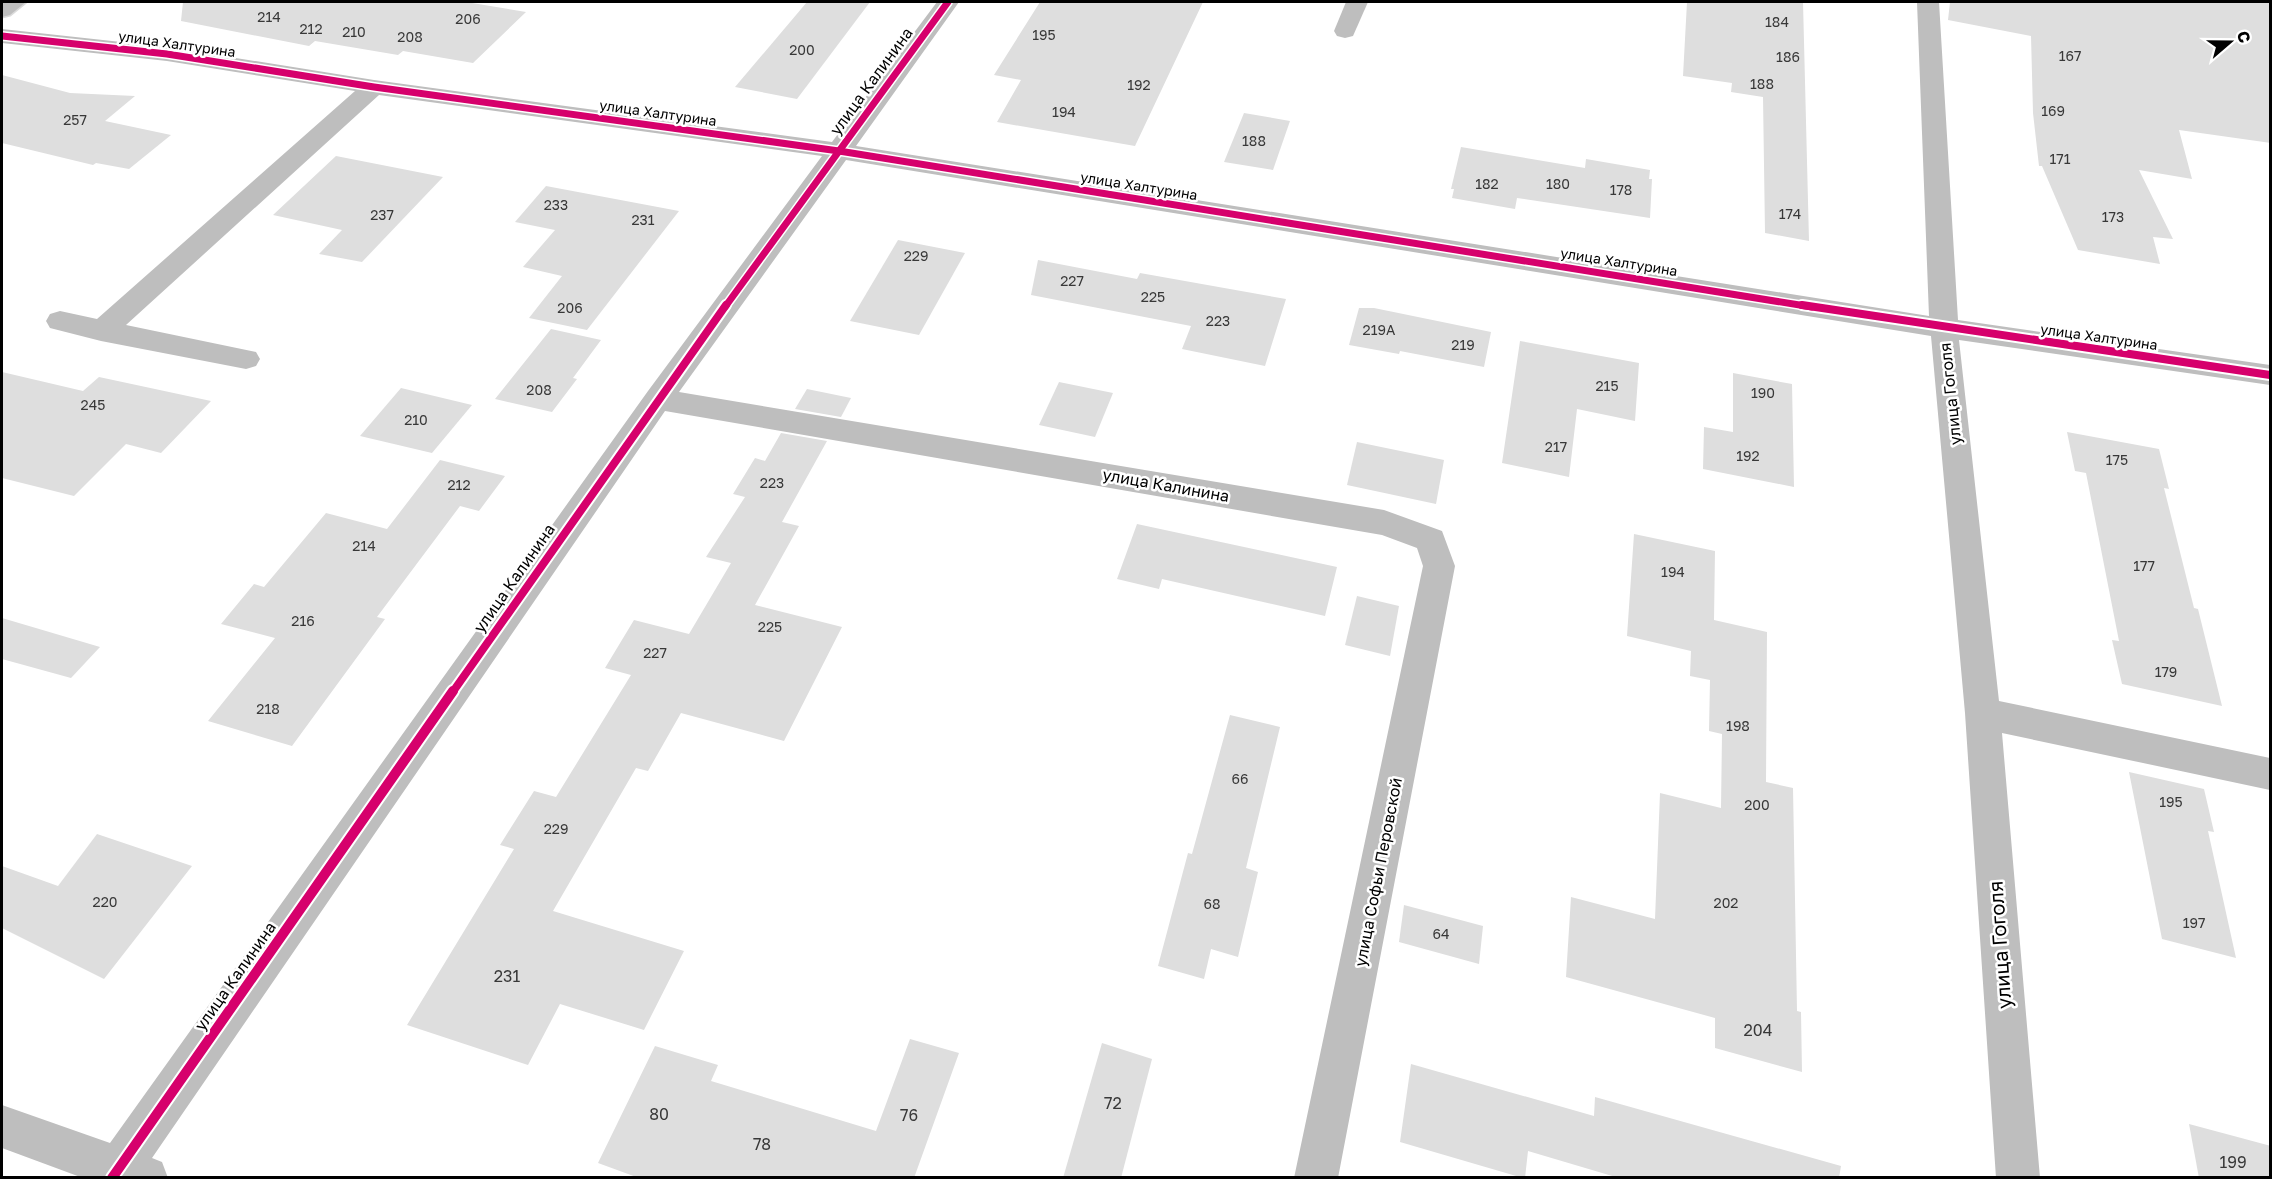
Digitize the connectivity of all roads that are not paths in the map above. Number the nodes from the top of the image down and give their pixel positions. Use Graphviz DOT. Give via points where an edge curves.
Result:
graph roads {
  1 [pos="15,2"];
  2 [pos="948,2"];
  3 [pos="1358,2"];
  4 [pos="1928,2"];
  5 [pos="2,10"];
  6 [pos="1345,31"];
  7 [pos="2,36"];
  8 [pos="374,87"];
  9 [pos="839,152"];
  10 [pos="60,321"];
  11 [pos="1944,328"];
  12 [pos="101,331"];
  13 [pos="246,359"];
  14 [pos="2271,375"];
  15 [pos="658,399"];
  16 [pos="1439,566"];
  17 [pos="1983,713"];
  18 [pos="2271,774"];
  19 [pos="2,1126"];
  20 [pos="126,1174"];
  21 [pos="1316,1178"];
  22 [pos="2018,1178"];
  1 -- 5 [label="street"];
  2 -- 9 [label="street, улица Калинина"];
  3 -- 6 [label="street"];
  4 -- 11 [label="street, улица Гоголя"];
  7 -- 8 [label="street, улица Халтурина" via="167,54"];
  8 -- 9 [label="street, улица Халтурина"];
  8 -- 12 [label="street"];
  9 -- 11 [label="street, улица Халтурина"];
  9 -- 15 [label="street, улица Калинина"];
  10 -- 12 [label="street"];
  11 -- 14 [label="street, улица Халтурина"];
  11 -- 17 [label="street, улица Гоголя"];
  12 -- 13 [label="street"];
  15 -- 16 [label="street, улица Калинина" via="1384,523 1431,540"];
  15 -- 20 [label="street, улица Калинина"];
  16 -- 21 [label="street, улица Софьи Перовской"];
  17 -- 18 [label="street"];
  17 -- 22 [label="street, улица Гоголя"];
  19 -- 20 [label="street"];
}
